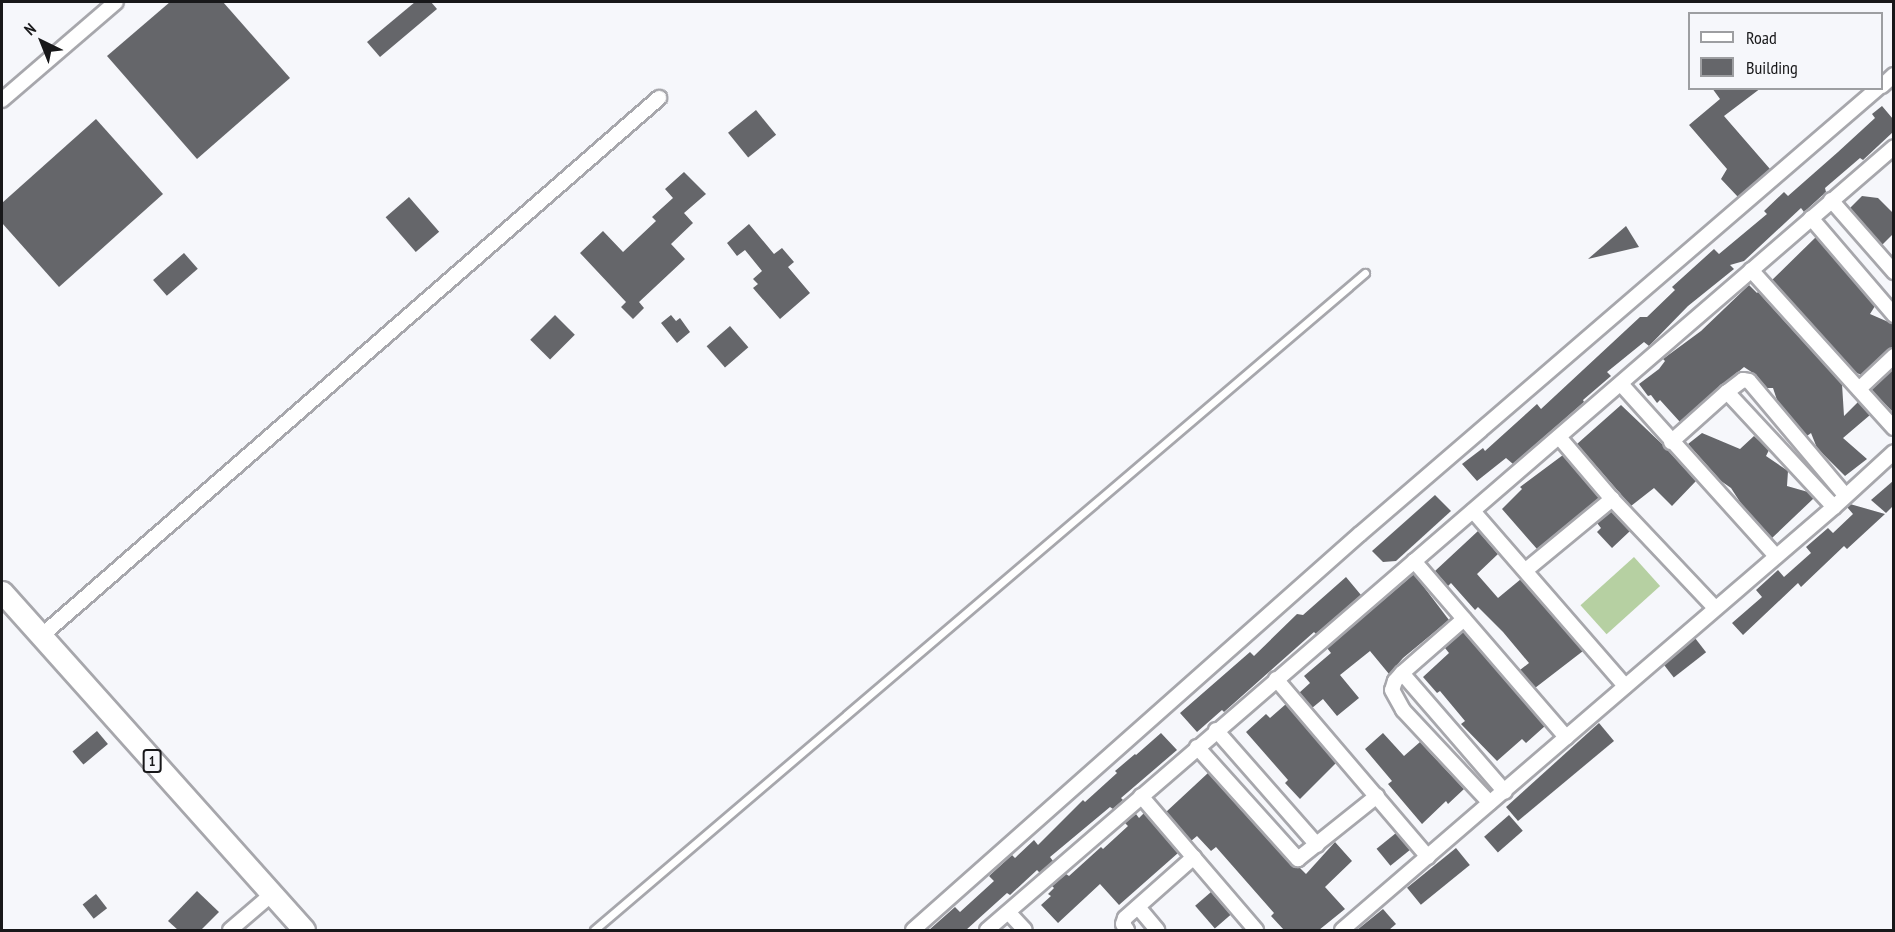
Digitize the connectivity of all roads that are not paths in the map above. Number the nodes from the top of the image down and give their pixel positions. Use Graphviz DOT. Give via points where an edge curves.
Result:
graph roads {
  1 [pos="116,2"];
  2 [pos="1877,90"];
  3 [pos="659,98"];
  4 [pos="2,100"];
  5 [pos="1892,151"];
  6 [pos="1831,200"];
  7 [pos="1811,218"];
  8 [pos="1750,270"];
  9 [pos="1893,272"];
  10 [pos="1365,273"];
  11 [pos="1893,315"];
  12 [pos="1893,356"];
  13 [pos="1621,384"];
  14 [pos="1859,389"];
  15 [pos="1727,392"];
  16 [pos="1893,428"];
  17 [pos="1559,437"];
  18 [pos="1671,442"];
  19 [pos="1893,452"];
  20 [pos="1845,495"];
  21 [pos="1612,499"];
  22 [pos="1834,507"];
  23 [pos="1473,511"];
  24 [pos="1776,556"];
  25 [pos="1414,561"];
  26 [pos="1526,570"];
  27 [pos="2,592"];
  28 [pos="1714,607"];
  29 [pos="1464,619"];
  30 [pos="40,637"];
  31 [pos="1402,673"];
  32 [pos="1276,679"];
  33 [pos="1625,686"];
  34 [pos="1216,730"];
  35 [pos="1566,738"];
  36 [pos="1197,747"];
  37 [pos="1505,792"];
  38 [pos="1141,796"];
  39 [pos="1377,796"];
  40 [pos="1490,803"];
  41 [pos="1317,845"];
  42 [pos="1194,857"];
  43 [pos="1428,857"];
  44 [pos="272,894"];
  45 [pos="1138,907"];
  46 [pos="1009,913"];
  47 [pos="230,930"];
  48 [pos="304,930"];
  49 [pos="594,930"];
  50 [pos="913,930"];
  51 [pos="987,930"];
  52 [pos="1025,930"];
  53 [pos="1128,930"];
  54 [pos="1157,930"];
  55 [pos="1256,930"];
  56 [pos="1342,930"];
  1 -- 4 [label="street"];
  2 -- 50 [label="street" via="1360,534"];
  3 -- 30 [label="street"];
  5 -- 6 [label="street"];
  6 -- 7 [label="street"];
  6 -- 9 [label="street"];
  7 -- 8 [label="street"];
  7 -- 11 [label="street"];
  8 -- 13 [label="street"];
  8 -- 14 [label="street"];
  10 -- 49 [label="lane"];
  12 -- 14 [label="street"];
  13 -- 17 [label="street"];
  13 -- 18 [label="street"];
  14 -- 16 [label="street"];
  15 -- 18 [label="street"];
  15 -- 20 [label="street" via="1743,380 1749,381"];
  15 -- 22 [label="street"];
  17 -- 21 [label="street"];
  17 -- 23 [label="street"];
  18 -- 24 [label="street"];
  19 -- 20 [label="street"];
  20 -- 22 [label="street"];
  21 -- 26 [label="street"];
  21 -- 28 [label="street"];
  22 -- 24 [label="street"];
  23 -- 25 [label="street"];
  23 -- 26 [label="street"];
  24 -- 28 [label="street"];
  25 -- 29 [label="street"];
  25 -- 32 [label="street"];
  26 -- 33 [label="street"];
  27 -- 30 [label="highway, 1"];
  28 -- 33 [label="street"];
  29 -- 31 [label="street"];
  29 -- 35 [label="street"];
  30 -- 44 [label="highway, 1"];
  31 -- 37 [label="street"];
  31 -- 40 [label="street" via="1392,690 1403,710"];
  32 -- 34 [label="street"];
  32 -- 39 [label="street"];
  33 -- 35 [label="street"];
  34 -- 36 [label="street"];
  34 -- 41 [label="street"];
  35 -- 37 [label="street"];
  36 -- 38 [label="street"];
  36 -- 41 [label="street" via="1295,857 1301,858"];
  37 -- 40 [label="street"];
  38 -- 42 [label="street"];
  38 -- 46 [label="street"];
  39 -- 41 [label="street"];
  39 -- 43 [label="street"];
  40 -- 43 [label="street"];
  42 -- 45 [label="street"];
  42 -- 55 [label="street"];
  43 -- 56 [label="street"];
  44 -- 47 [label="street"];
  44 -- 48 [label="highway, 1"];
  45 -- 53 [label="street" via="1125,918 1123,924"];
  45 -- 54 [label="street"];
  46 -- 51 [label="street"];
  46 -- 52 [label="street"];
}
